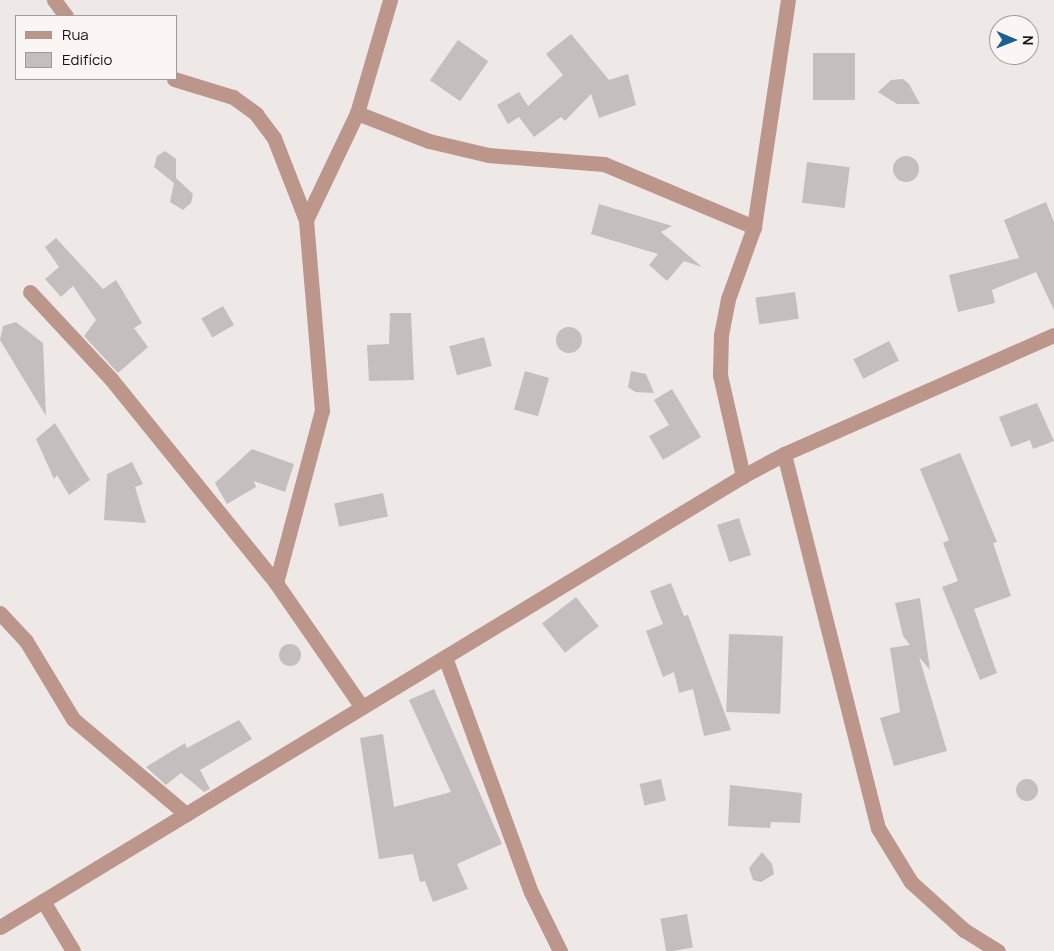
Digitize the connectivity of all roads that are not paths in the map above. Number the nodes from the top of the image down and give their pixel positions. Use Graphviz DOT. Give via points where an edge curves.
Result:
graph roads {
  1 [pos="54,0"];
  2 [pos="390,0"];
  3 [pos="788,0"];
  4 [pos="65,15"];
  5 [pos="177,80"];
  6 [pos="357,113"];
  7 [pos="306,220"];
  8 [pos="754,227"];
  9 [pos="30,292"];
  10 [pos="1054,335"];
  11 [pos="784,454"];
  12 [pos="743,476"];
  13 [pos="276,583"];
  14 [pos="0,613"];
  15 [pos="446,660"];
  16 [pos="362,707"];
  17 [pos="186,814"];
  18 [pos="43,901"];
  19 [pos="0,927"];
  20 [pos="73,951"];
  21 [pos="560,951"];
  22 [pos="998,951"];
  1 -- 4 [label="street"];
  2 -- 6 [label="street"];
  3 -- 8 [label="street"];
  5 -- 7 [label="street" via="233,97 256,114 274,138"];
  6 -- 7 [label="street"];
  6 -- 8 [label="street" via="429,141 488,155 604,164"];
  7 -- 13 [label="street" via="322,410 318,435"];
  8 -- 12 [label="street" via="728,299 721,334 720,375"];
  9 -- 13 [label="street" via="111,379"];
  10 -- 11 [label="street"];
  11 -- 12 [label="street"];
  11 -- 22 [label="street" via="878,828 911,882 964,930"];
  12 -- 15 [label="street"];
  13 -- 16 [label="street"];
  14 -- 17 [label="street" via="26,641 73,719"];
  15 -- 16 [label="street"];
  15 -- 21 [label="street" via="531,892"];
  16 -- 17 [label="street"];
  17 -- 18 [label="street"];
  18 -- 19 [label="street"];
  18 -- 20 [label="street"];
}
